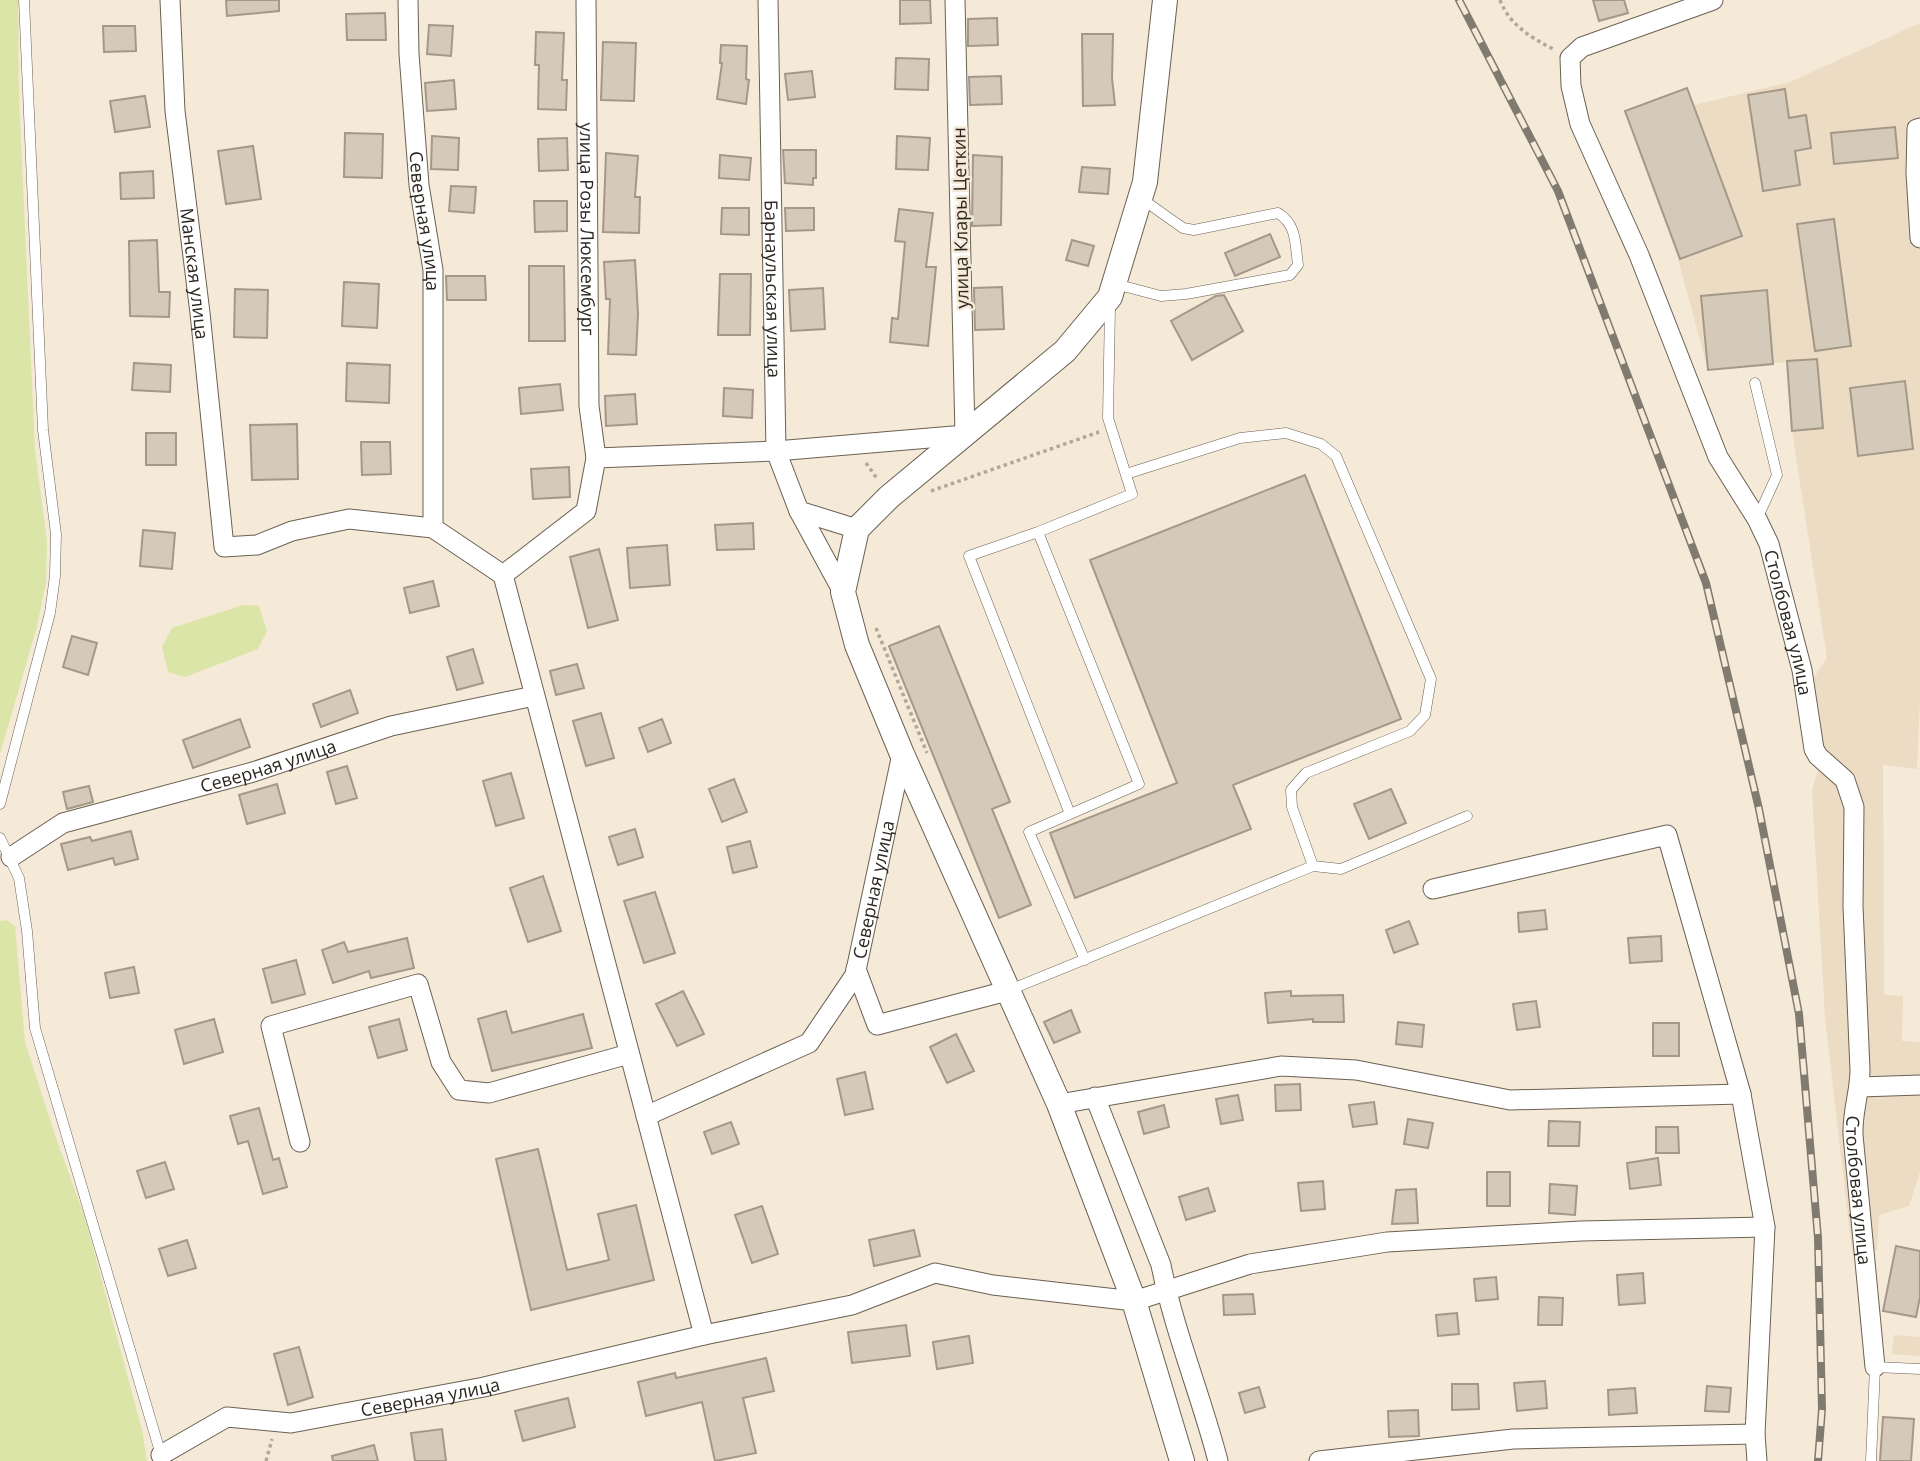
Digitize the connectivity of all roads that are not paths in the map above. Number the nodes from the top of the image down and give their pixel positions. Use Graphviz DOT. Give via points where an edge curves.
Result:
graph roads {
  1 [pos="23,0"];
  2 [pos="170,0"];
  3 [pos="408,0"];
  4 [pos="586,0"];
  5 [pos="768,0"];
  6 [pos="955,0"];
  7 [pos="1165,0"];
  8 [pos="1713,0"];
  9 [pos="1920,128"];
  10 [pos="1140,198"];
  11 [pos="1920,238"];
  12 [pos="1112,290"];
  13 [pos="1755,383"];
  14 [pos="965,435"];
  15 [pos="776,451"];
  16 [pos="596,458"];
  17 [pos="1126,474"];
  18 [pos="799,511"];
  19 [pos="1757,519"];
  20 [pos="433,528"];
  21 [pos="857,529"];
  22 [pos="1038,531"];
  23 [pos="503,575"];
  24 [pos="843,592"];
  25 [pos="534,695"];
  26 [pos="902,754"];
  27 [pos="0,804"];
  28 [pos="1070,814"];
  29 [pos="1467,816"];
  30 [pos="0,838"];
  31 [pos="11,857"];
  32 [pos="1313,866"];
  33 [pos="1433,889"];
  34 [pos="1085,960"];
  35 [pos="856,969"];
  36 [pos="1007,991"];
  37 [pos="629,1054"];
  38 [pos="1920,1085"];
  39 [pos="1860,1087"];
  40 [pos="1741,1094"];
  41 [pos="1095,1097"];
  42 [pos="1059,1104"];
  43 [pos="646,1115"];
  44 [pos="300,1142"];
  45 [pos="1765,1227"];
  46 [pos="1166,1291"];
  47 [pos="1134,1301"];
  48 [pos="704,1335"];
  49 [pos="1874,1367"];
  50 [pos="1920,1369"];
  51 [pos="1755,1434"];
  52 [pos="160,1455"];
  53 [pos="1182,1461"];
  54 [pos="1218,1461"];
  55 [pos="1319,1461"];
  56 [pos="1757,1461"];
  57 [pos="1871,1461"];
  1 -- 27 [label="lane" via="43,430 57,534 50,613"];
  2 -- 20 [label="street, Манская улица" via="175,111 224,547 257,545 292,531 349,519"];
  3 -- 20 [label="street, Северная улица" via="419,185 433,271"];
  4 -- 16 [label="street, улица Розы Люксембург" via="589,406"];
  5 -- 15 [label="street, Барнаульская улица"];
  6 -- 14 [label="street, улица Клары Цеткин"];
  7 -- 10 [label="street"];
  8 -- 19 [label="street, Столбовая улица" via="1581,47 1570,58 1571,86 1580,124 1639,255 1718,457"];
  9 -- 11 [label="street" via="1916,173"];
  10 -- 12 [label="street"];
  10 -- 12 [label="lane" via="1182,228 1194,230 1278,212 1293,229 1298,265 1290,275 1186,294"];
  12 -- 14 [label="street" via="1065,351"];
  12 -- 17 [label="lane" via="1108,418"];
  13 -- 19 [label="lane" via="1777,475"];
  14 -- 15 [label="street"];
  14 -- 21 [label="street"];
  15 -- 16 [label="street"];
  15 -- 18 [label="street, Барнаульская улица"];
  16 -- 23 [label="street, улица Розы Люксембург" via="586,511"];
  17 -- 22 [label="lane" via="1132,494"];
  17 -- 32 [label="lane" via="1240,438 1286,433 1321,444 1336,456 1431,679 1424,715 1410,731 1306,773 1291,790 1292,807"];
  18 -- 21 [label="street"];
  18 -- 24 [label="street, Барнаульская улица"];
  19 -- 39 [label="street, Столбовая улица" via="1778,572 1802,670 1814,749 1845,780 1854,807"];
  20 -- 23 [label="street"];
  21 -- 24 [label="street"];
  22 -- 28 [label="lane" via="1139,784"];
  22 -- 28 [label="lane" via="969,556"];
  23 -- 25 [label="street"];
  24 -- 26 [label="street" via="857,645"];
  25 -- 31 [label="street, Северная улица" via="391,726 253,772 63,823"];
  25 -- 37 [label="street"];
  26 -- 35 [label="street, Северная улица"];
  26 -- 36 [label="street"];
  28 -- 34 [label="lane" via="1029,832"];
  29 -- 32 [label="lane" via="1340,869"];
  30 -- 31 [label="lane"];
  31 -- 52 [label="lane" via="27,931 35,1028"];
  32 -- 34 [label="lane"];
  33 -- 40 [label="street" via="1667,835"];
  34 -- 36 [label="lane"];
  35 -- 36 [label="street" via="877,1025"];
  35 -- 43 [label="street, Северная улица" via="809,1044"];
  36 -- 42 [label="street"];
  37 -- 43 [label="street"];
  37 -- 44 [label="street" via="489,1093 459,1090 441,1062 418,984 271,1026"];
  38 -- 39 [label="street"];
  39 -- 49 [label="street, Столбовая улица" via="1853,1135"];
  40 -- 41 [label="street" via="1510,1100 1356,1070 1281,1066"];
  40 -- 45 [label="street"];
  41 -- 42 [label="street"];
  41 -- 46 [label="street" via="1161,1265"];
  42 -- 47 [label="street"];
  43 -- 48 [label="street"];
  45 -- 46 [label="street" via="1387,1242 1250,1264"];
  45 -- 51 [label="street"];
  46 -- 47 [label="street"];
  46 -- 54 [label="street"];
  47 -- 48 [label="street, Северная улица" via="993,1285 935,1273 852,1305"];
  47 -- 53 [label="street"];
  48 -- 52 [label="street, Северная улица" via="484,1387 291,1423 227,1417"];
  49 -- 50 [label="lane"];
  49 -- 57 [label="lane"];
  51 -- 55 [label="street" via="1513,1439"];
  51 -- 56 [label="street"];
}
